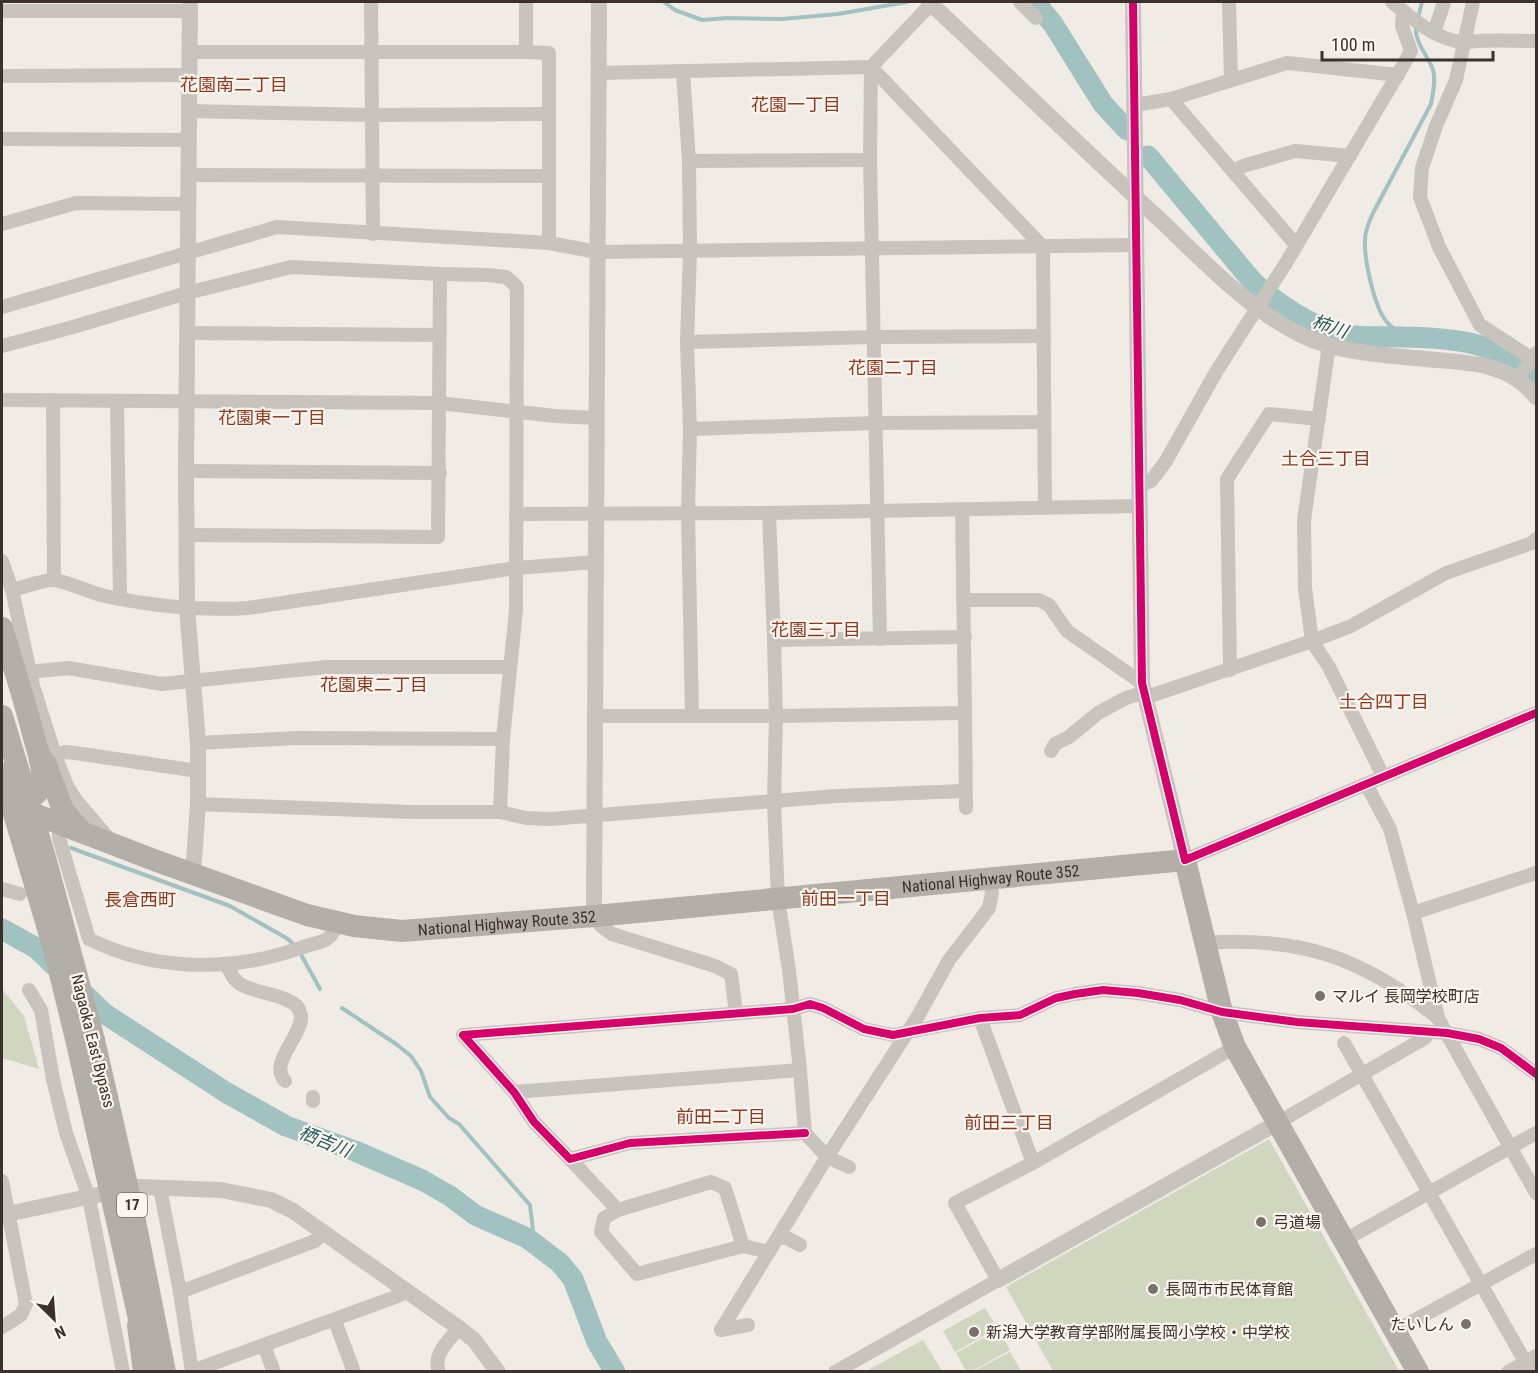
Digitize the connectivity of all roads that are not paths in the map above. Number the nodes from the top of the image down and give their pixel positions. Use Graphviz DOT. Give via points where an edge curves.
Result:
graph roads {
  1 [pos="371,2"];
  2 [pos="525,2"];
  3 [pos="599,2"];
  4 [pos="931,2"];
  5 [pos="1020,2"];
  6 [pos="1133,2"];
  7 [pos="1228,2"];
  8 [pos="1444,2"];
  9 [pos="1473,2"];
  10 [pos="190,6"];
  11 [pos="1402,10"];
  12 [pos="2,11"];
  13 [pos="1036,18"];
  14 [pos="1431,31"];
  15 [pos="1536,41"];
  16 [pos="1463,43"];
  17 [pos="190,52"];
  18 [pos="372,52"];
  19 [pos="526,52"];
  20 [pos="872,67"];
  21 [pos="683,72"];
  22 [pos="599,73"];
  23 [pos="189,75"];
  24 [pos="1398,75"];
  25 [pos="2,76"];
  26 [pos="1231,79"];
  27 [pos="1171,99"];
  28 [pos="1135,105"];
  29 [pos="190,111"];
  30 [pos="549,114"];
  31 [pos="372,115"];
  32 [pos="2,139"];
  33 [pos="189,140"];
  34 [pos="1350,156"];
  35 [pos="688,160"];
  36 [pos="870,160"];
  37 [pos="1233,171"];
  38 [pos="188,175"];
  39 [pos="548,176"];
  40 [pos="372,177"];
  41 [pos="1137,198"];
  42 [pos="187,204"];
  43 [pos="2,224"];
  44 [pos="373,234"];
  45 [pos="549,243"];
  46 [pos="1136,245"];
  47 [pos="1296,246"];
  48 [pos="1043,247"];
  49 [pos="873,249"];
  50 [pos="690,251"];
  51 [pos="597,252"];
  52 [pos="187,254"];
  53 [pos="440,274"];
  54 [pos="187,293"];
  55 [pos="1262,298"];
  56 [pos="2,302"];
  57 [pos="187,333"];
  58 [pos="439,335"];
  59 [pos="1044,336"];
  60 [pos="874,337"];
  61 [pos="687,342"];
  62 [pos="1329,345"];
  63 [pos="2,346"];
  64 [pos="1534,358"];
  65 [pos="1520,376"];
  66 [pos="1536,397"];
  67 [pos="2,400"];
  68 [pos="54,400"];
  69 [pos="117,401"];
  70 [pos="187,401"];
  71 [pos="438,404"];
  72 [pos="516,411"];
  73 [pos="596,418"];
  74 [pos="1319,419"];
  75 [pos="1044,422"];
  76 [pos="876,423"];
  77 [pos="690,429"];
  78 [pos="186,471"];
  79 [pos="440,473"];
  80 [pos="1141,485"];
  81 [pos="1140,506"];
  82 [pos="1045,508"];
  83 [pos="962,509"];
  84 [pos="877,510"];
  85 [pos="688,512"];
  86 [pos="596,513"];
  87 [pos="768,513"];
  88 [pos="516,514"];
  89 [pos="186,536"];
  90 [pos="1535,546"];
  91 [pos="2,561"];
  92 [pos="596,562"];
  93 [pos="516,568"];
  94 [pos="54,580"];
  95 [pos="12,590"];
  96 [pos="120,599"];
  97 [pos="963,600"];
  98 [pos="187,608"];
  99 [pos="2,628"];
  100 [pos="964,637"];
  101 [pos="880,639"];
  102 [pos="774,640"];
  103 [pos="1312,641"];
  104 [pos="509,667"];
  105 [pos="1230,670"];
  106 [pos="29,672"];
  107 [pos="193,681"];
  108 [pos="1145,691"];
  109 [pos="26,706"];
  110 [pos="965,713"];
  111 [pos="1536,713"];
  112 [pos="2,716"];
  113 [pos="594,716"];
  114 [pos="692,716"];
  115 [pos="776,716"];
  116 [pos="503,739"];
  117 [pos="198,742"];
  118 [pos="1051,751"];
  119 [pos="55,755"];
  120 [pos="198,771"];
  121 [pos="2,773"];
  122 [pos="1383,776"];
  123 [pos="1366,784"];
  124 [pos="965,791"];
  125 [pos="3,802"];
  126 [pos="774,802"];
  127 [pos="198,804"];
  128 [pos="966,808"];
  129 [pos="500,813"];
  130 [pos="594,816"];
  131 [pos="70,826"];
  132 [pos="113,843"];
  133 [pos="1185,860"];
  134 [pos="1536,873"];
  135 [pos="194,874"];
  136 [pos="990,879"];
  137 [pos="2,889"];
  138 [pos="20,894"];
  139 [pos="778,899"];
  140 [pos="1413,913"];
  141 [pos="595,916"];
  142 [pos="337,923"];
  143 [pos="1205,943"];
  144 [pos="226,964"];
  145 [pos="29,990"];
  146 [pos="793,1009"];
  147 [pos="1222,1012"];
  148 [pos="736,1013"];
  149 [pos="980,1018"];
  150 [pos="1438,1018"];
  151 [pos="1428,1032"];
  152 [pos="1447,1032"];
  153 [pos="907,1034"];
  154 [pos="85,1042"];
  155 [pos="1344,1043"];
  156 [pos="1234,1047"];
  157 [pos="800,1070"];
  158 [pos="1536,1074"];
  159 [pos="1363,1075"];
  160 [pos="285,1081"];
  161 [pos="514,1092"];
  162 [pos="1277,1123"];
  163 [pos="805,1133"];
  164 [pos="1536,1133"];
  165 [pos="1510,1148"];
  166 [pos="827,1157"];
  167 [pos="570,1159"];
  168 [pos="1033,1163"];
  169 [pos="849,1167"];
  170 [pos="2,1181"];
  171 [pos="139,1187"];
  172 [pos="160,1188"];
  173 [pos="1430,1193"];
  174 [pos="1536,1193"];
  175 [pos="95,1196"];
  176 [pos="618,1210"];
  177 [pos="5,1214"];
  178 [pos="323,1234"];
  179 [pos="778,1237"];
  180 [pos="1343,1241"];
  181 [pos="800,1245"];
  182 [pos="743,1246"];
  183 [pos="769,1252"];
  184 [pos="1536,1254"];
  185 [pos="998,1280"];
  186 [pos="1481,1285"];
  187 [pos="406,1291"];
  188 [pos="180,1292"];
  189 [pos="134,1297"];
  190 [pos="335,1321"];
  191 [pos="748,1325"];
  192 [pos="2,1327"];
  193 [pos="459,1328"];
  194 [pos="1395,1331"];
  195 [pos="264,1346"];
  196 [pos="1531,1363"];
  197 [pos="123,1371"];
  198 [pos="144,1371"];
  199 [pos="151,1371"];
  200 [pos="165,1371"];
  201 [pos="192,1371"];
  202 [pos="274,1371"];
  203 [pos="354,1371"];
  204 [pos="439,1371"];
  205 [pos="498,1371"];
  206 [pos="835,1371"];
  207 [pos="1418,1371"];
  208 [pos="1508,1371"];
  1 -- 18 [label="street"];
  2 -- 19 [label="street"];
  3 -- 22 [label="street"];
  4 -- 20 [label="street"];
  4 -- 41 [label="street"];
  5 -- 13 [label="street"];
  6 -- 28 [label="street"];
  7 -- 26 [label="street"];
  8 -- 14 [label="street"];
  9 -- 16 [label="street"];
  10 -- 12 [label="street"];
  10 -- 17 [label="street"];
  11 -- 14 [label="street"];
  11 -- 24 [label="street" via="1402,26 1411,51"];
  14 -- 16 [label="street"];
  15 -- 16 [label="street"];
  16 -- 64 [label="street" via="1451,96 1422,168 1420,197 1439,247 1480,325"];
  17 -- 18 [label="street"];
  17 -- 23 [label="street"];
  18 -- 19 [label="street"];
  18 -- 31 [label="street"];
  19 -- 30 [label="street" via="549,53"];
  20 -- 21 [label="street"];
  20 -- 36 [label="street"];
  20 -- 48 [label="street"];
  21 -- 22 [label="street"];
  21 -- 35 [label="street"];
  22 -- 51 [label="street"];
  23 -- 25 [label="street"];
  23 -- 29 [label="street"];
  24 -- 26 [label="street" via="1287,63"];
  24 -- 34 [label="street"];
  26 -- 27 [label="street"];
  27 -- 28 [label="street"];
  27 -- 37 [label="street"];
  28 -- 41 [label="street"];
  29 -- 31 [label="street"];
  29 -- 33 [label="street"];
  30 -- 31 [label="street"];
  30 -- 39 [label="street"];
  31 -- 40 [label="street"];
  32 -- 33 [label="street"];
  33 -- 38 [label="street"];
  34 -- 37 [label="street" via="1295,151"];
  34 -- 47 [label="street"];
  35 -- 36 [label="street"];
  35 -- 50 [label="street"];
  36 -- 49 [label="street"];
  37 -- 47 [label="street"];
  38 -- 40 [label="street"];
  38 -- 42 [label="street"];
  39 -- 40 [label="street"];
  39 -- 45 [label="street"];
  40 -- 44 [label="street"];
  41 -- 46 [label="street"];
  41 -- 55 [label="street"];
  42 -- 43 [label="street" via="76,203"];
  42 -- 52 [label="street"];
  44 -- 45 [label="street"];
  44 -- 52 [label="street" via="277,227"];
  45 -- 51 [label="street"];
  46 -- 48 [label="street"];
  46 -- 80 [label="street"];
  47 -- 55 [label="street"];
  48 -- 49 [label="street"];
  48 -- 59 [label="street"];
  49 -- 50 [label="street"];
  49 -- 60 [label="street"];
  50 -- 51 [label="street"];
  50 -- 61 [label="street"];
  51 -- 73 [label="street"];
  52 -- 54 [label="street"];
  52 -- 56 [label="street"];
  53 -- 54 [label="street" via="291,267"];
  53 -- 58 [label="street"];
  53 -- 72 [label="street" via="506,277 517,287"];
  54 -- 57 [label="street"];
  54 -- 63 [label="street"];
  55 -- 62 [label="street" via="1301,335"];
  55 -- 80 [label="street" via="1166,461 1151,482"];
  57 -- 58 [label="street"];
  57 -- 70 [label="street"];
  58 -- 71 [label="street"];
  59 -- 60 [label="street"];
  59 -- 75 [label="street"];
  60 -- 61 [label="street"];
  60 -- 76 [label="street"];
  61 -- 77 [label="street"];
  62 -- 65 [label="street" via="1478,363"];
  62 -- 74 [label="street"];
  64 -- 65 [label="street"];
  65 -- 66 [label="street"];
  67 -- 68 [label="street"];
  68 -- 69 [label="street"];
  68 -- 94 [label="street"];
  69 -- 70 [label="street"];
  69 -- 96 [label="street"];
  70 -- 71 [label="street"];
  70 -- 78 [label="street"];
  71 -- 72 [label="street"];
  71 -- 79 [label="street"];
  72 -- 73 [label="street"];
  72 -- 88 [label="street"];
  73 -- 86 [label="street"];
  74 -- 103 [label="street" via="1304,520 1305,588"];
  74 -- 105 [label="street" via="1269,414 1227,478"];
  75 -- 76 [label="street"];
  75 -- 82 [label="street"];
  76 -- 77 [label="street"];
  76 -- 84 [label="street"];
  77 -- 85 [label="street"];
  78 -- 79 [label="street"];
  78 -- 89 [label="street"];
  79 -- 89 [label="street" via="438,537"];
  80 -- 81 [label="street"];
  81 -- 82 [label="street"];
  81 -- 108 [label="street"];
  82 -- 83 [label="street"];
  83 -- 84 [label="street"];
  83 -- 97 [label="street"];
  84 -- 87 [label="street"];
  84 -- 101 [label="street"];
  85 -- 86 [label="street"];
  85 -- 87 [label="street"];
  85 -- 114 [label="street"];
  86 -- 88 [label="street"];
  86 -- 92 [label="street"];
  87 -- 102 [label="street"];
  88 -- 93 [label="street"];
  89 -- 98 [label="street"];
  90 -- 103 [label="street" via="1446,573 1351,626"];
  91 -- 95 [label="street"];
  92 -- 93 [label="street"];
  92 -- 113 [label="street"];
  93 -- 98 [label="street" via="248,608"];
  93 -- 104 [label="street"];
  94 -- 95 [label="street"];
  94 -- 96 [label="street"];
  95 -- 106 [label="street"];
  96 -- 98 [label="street"];
  97 -- 100 [label="street"];
  97 -- 108 [label="street" via="1039,600 1048,605 1067,632"];
  98 -- 107 [label="street"];
  99 -- 109 [label="highway"];
  100 -- 101 [label="street"];
  100 -- 110 [label="street"];
  101 -- 102 [label="street"];
  102 -- 115 [label="street"];
  103 -- 105 [label="street"];
  103 -- 122 [label="street"];
  104 -- 107 [label="street" via="326,668"];
  104 -- 116 [label="street"];
  105 -- 108 [label="street"];
  106 -- 107 [label="street" via="68,669 162,684"];
  106 -- 119 [label="street"];
  107 -- 117 [label="street"];
  108 -- 118 [label="street" via="1098,713"];
  108 -- 133 [label="street"];
  109 -- 125 [label="highway" via="42,780 30,800"];
  109 -- 131 [label="highway"];
  110 -- 115 [label="street"];
  110 -- 124 [label="street"];
  111 -- 122 [label="street"];
  112 -- 154 [label="highway, Nagaoka East Bypass / 17, bridge" via="46,861"];
  113 -- 114 [label="street"];
  113 -- 130 [label="street"];
  114 -- 115 [label="street"];
  115 -- 126 [label="street"];
  116 -- 117 [label="street" via="297,738"];
  116 -- 129 [label="street"];
  117 -- 120 [label="street"];
  119 -- 120 [label="street" via="75,753"];
  119 -- 132 [label="street" via="76,800"];
  120 -- 127 [label="street"];
  121 -- 154 [label="highway, Nagaoka East Bypass / 17, bridge"];
  122 -- 123 [label="street"];
  123 -- 133 [label="street"];
  123 -- 140 [label="street" via="1390,829"];
  124 -- 126 [label="street"];
  124 -- 128 [label="street"];
  125 -- 131 [label="highway, National Highway Route 352"];
  126 -- 130 [label="street"];
  126 -- 139 [label="street"];
  127 -- 129 [label="street"];
  127 -- 135 [label="street"];
  129 -- 130 [label="street" via="550,819"];
  130 -- 141 [label="street"];
  131 -- 132 [label="highway, National Highway Route 352"];
  131 -- 144 [label="street" via="59,838 72,907 89,939 142,959 191,965"];
  132 -- 135 [label="highway, National Highway Route 352"];
  133 -- 136 [label="highway, National Highway Route 352"];
  133 -- 143 [label="highway"];
  134 -- 140 [label="street"];
  135 -- 142 [label="highway, National Highway Route 352"];
  136 -- 139 [label="highway, National Highway Route 352"];
  136 -- 153 [label="street" via="989,909 949,960"];
  137 -- 138 [label="street"];
  139 -- 141 [label="highway, National Highway Route 352"];
  139 -- 146 [label="street"];
  140 -- 150 [label="street"];
  141 -- 142 [label="highway, National Highway Route 352" via="402,931"];
  141 -- 148 [label="street" via="612,934 731,974"];
  142 -- 144 [label="street" via="330,938"];
  143 -- 147 [label="highway"];
  143 -- 150 [label="street" via="1255,941 1321,951 1383,978"];
  144 -- 160 [label="street" via="240,984 297,1006 301,1015 299,1026 279,1071"];
  145 -- 175 [label="street" via="41,1011 64,1122"];
  146 -- 148 [label="street"];
  146 -- 153 [label="street" via="810,1004 883,1035"];
  146 -- 157 [label="street"];
  147 -- 149 [label="street" via="1180,1000 1103,990 1056,998 1020,1015"];
  147 -- 151 [label="street"];
  147 -- 156 [label="highway"];
  148 -- 161 [label="street" via="464,1035"];
  149 -- 153 [label="street"];
  149 -- 168 [label="street"];
  150 -- 152 [label="street"];
  151 -- 152 [label="street"];
  151 -- 159 [label="street" via="1425,1038"];
  152 -- 158 [label="street" via="1501,1048"];
  152 -- 165 [label="street"];
  153 -- 166 [label="street"];
  154 -- 189 [label="highway, Nagaoka East Bypass / 17"];
  154 -- 200 [label="highway, Nagaoka East Bypass / 17" via="134,1216"];
  155 -- 159 [label="street"];
  156 -- 162 [label="highway"];
  156 -- 168 [label="street"];
  157 -- 161 [label="street"];
  157 -- 163 [label="street"];
  159 -- 162 [label="street"];
  159 -- 173 [label="street"];
  161 -- 167 [label="street" via="534,1122"];
  162 -- 180 [label="highway"];
  162 -- 185 [label="street"];
  163 -- 166 [label="street"];
  163 -- 167 [label="street" via="630,1143"];
  164 -- 165 [label="street"];
  165 -- 173 [label="street"];
  165 -- 174 [label="street"];
  166 -- 169 [label="street"];
  166 -- 179 [label="street"];
  167 -- 176 [label="street"];
  168 -- 185 [label="street" via="955,1203"];
  170 -- 177 [label="street"];
  171 -- 172 [label="street"];
  172 -- 178 [label="street" via="210,1188 271,1200"];
  172 -- 188 [label="street"];
  173 -- 180 [label="street"];
  173 -- 186 [label="street"];
  175 -- 177 [label="street"];
  175 -- 197 [label="street"];
  176 -- 182 [label="street" via="711,1182 719,1184 725,1188"];
  176 -- 182 [label="street" via="603,1218 601,1232 637,1274"];
  177 -- 192 [label="street" via="26,1304 21,1315"];
  178 -- 187 [label="street"];
  178 -- 188 [label="street" via="315,1242"];
  179 -- 181 [label="street"];
  179 -- 183 [label="street"];
  180 -- 194 [label="highway"];
  182 -- 183 [label="street"];
  183 -- 191 [label="street" via="721,1330"];
  184 -- 186 [label="street"];
  185 -- 206 [label="street"];
  186 -- 194 [label="street"];
  186 -- 196 [label="street"];
  187 -- 190 [label="street"];
  187 -- 193 [label="street"];
  188 -- 201 [label="street"];
  189 -- 198 [label="highway, 17"];
  189 -- 199 [label="highway, Nagaoka East Bypass / 17"];
  190 -- 195 [label="street"];
  190 -- 203 [label="street"];
  193 -- 204 [label="street" via="438,1355"];
  193 -- 205 [label="street" via="474,1340"];
  194 -- 207 [label="highway"];
  195 -- 201 [label="street"];
  195 -- 202 [label="street"];
  196 -- 208 [label="street"];
}
